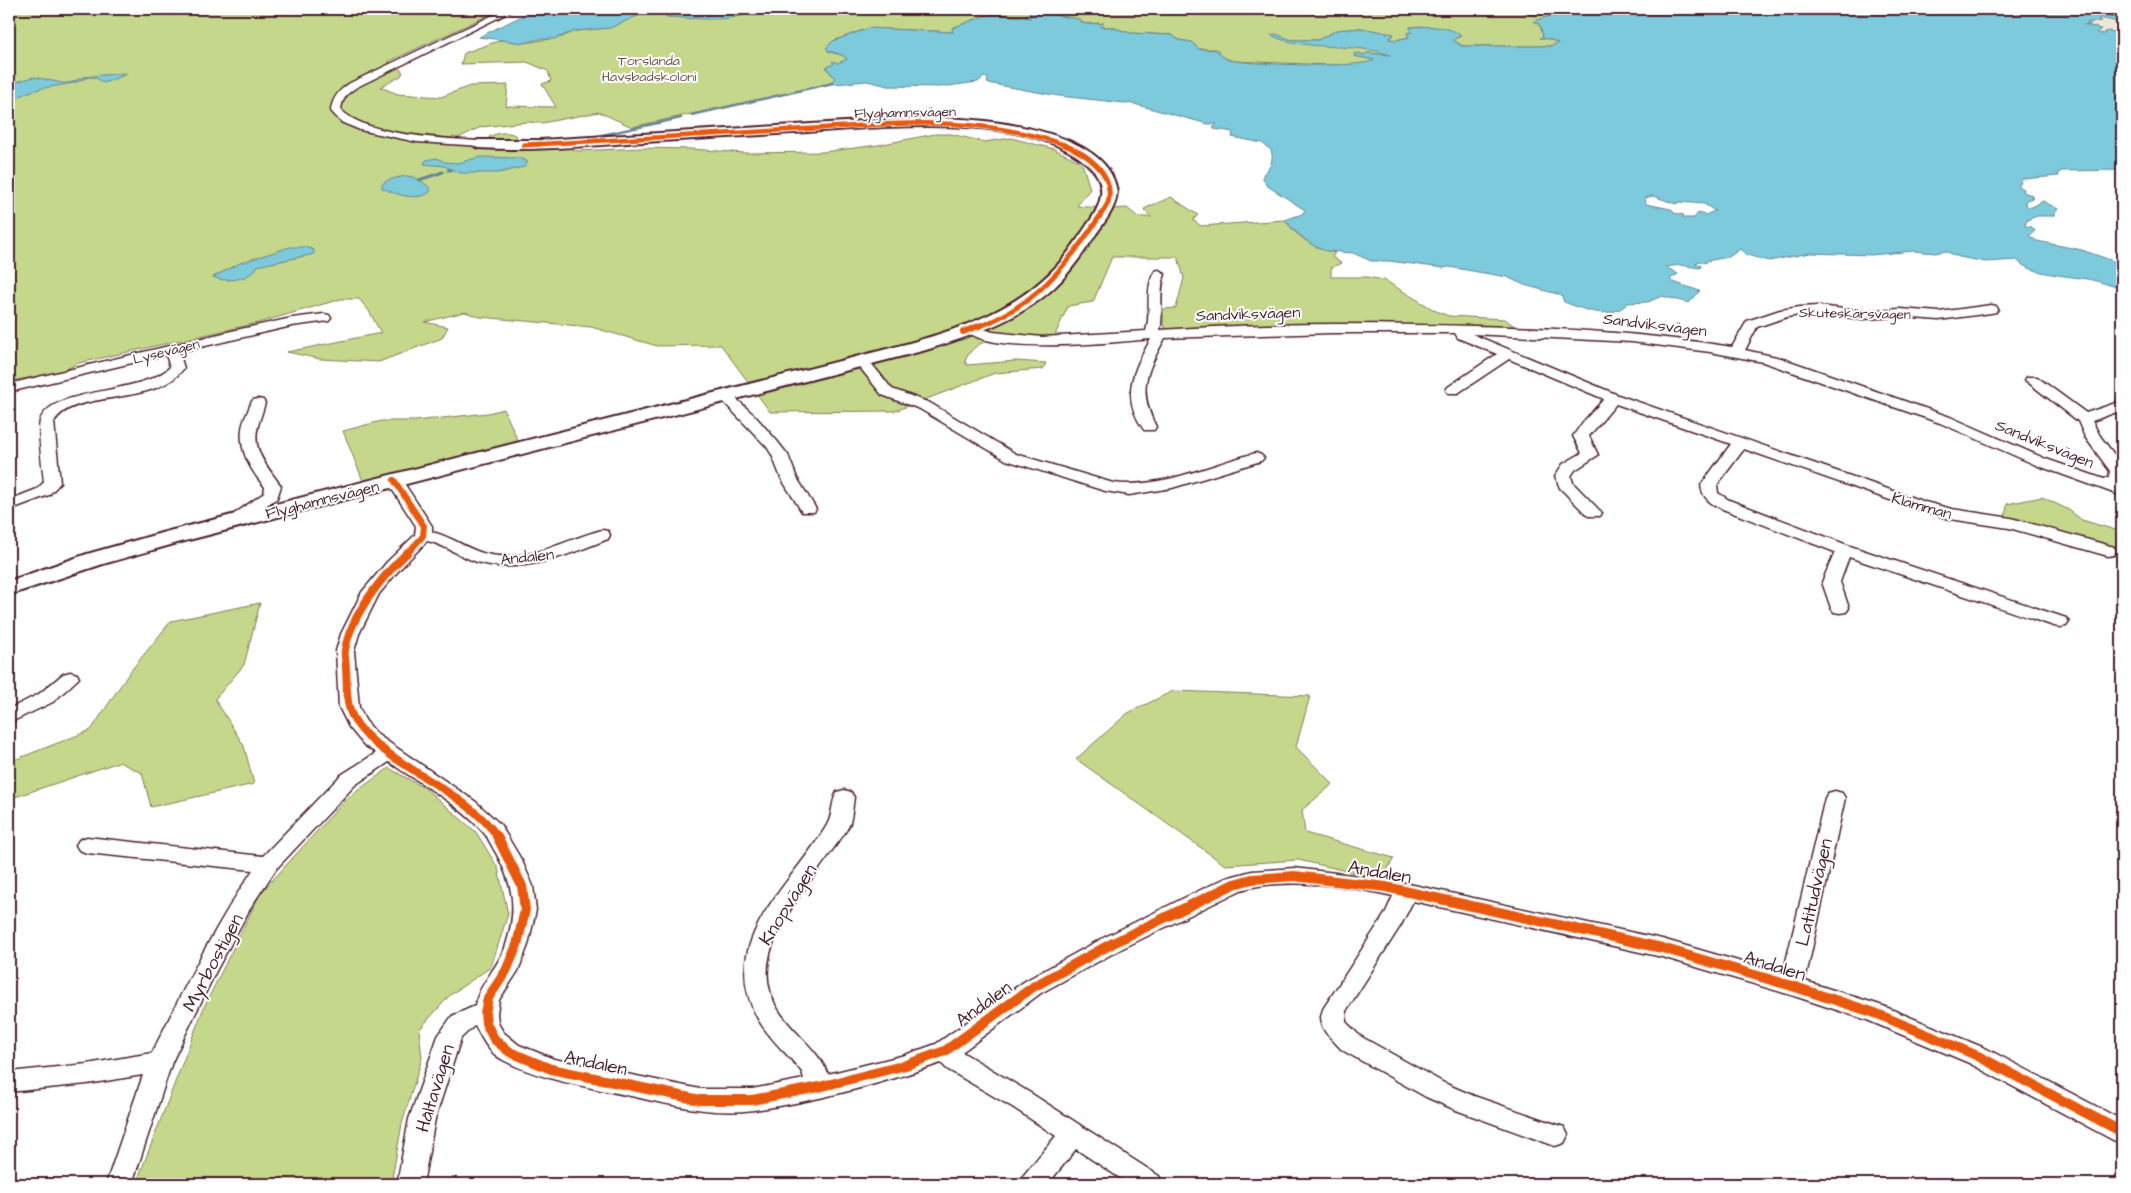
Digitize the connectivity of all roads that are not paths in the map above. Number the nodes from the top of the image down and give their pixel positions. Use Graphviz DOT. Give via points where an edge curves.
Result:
graph roads {
  1 [pos="512,9"];
  2 [pos="478,144"];
  3 [pos="1158,274"];
  4 [pos="1991,309"];
  5 [pos="324,318"];
  6 [pos="1458,328"];
  7 [pos="972,329"];
  8 [pos="1156,334"];
  9 [pos="172,350"];
  10 [pos="1737,352"];
  11 [pos="1507,354"];
  12 [pos="861,360"];
  13 [pos="2032,380"];
  14 [pos="9,388"];
  15 [pos="1453,390"];
  16 [pos="725,396"];
  17 [pos="1613,398"];
  18 [pos="258,403"];
  19 [pos="2122,405"];
  20 [pos="2084,419"];
  21 [pos="1148,427"];
  22 [pos="1740,443"];
  23 [pos="1256,458"];
  24 [pos="394,480"];
  25 [pos="2105,485"];
  26 [pos="2122,490"];
  27 [pos="9,505"];
  28 [pos="808,509"];
  29 [pos="1594,512"];
  30 [pos="239,520"];
  31 [pos="602,535"];
  32 [pos="423,536"];
  33 [pos="1844,550"];
  34 [pos="2108,551"];
  35 [pos="9,588"];
  36 [pos="1840,608"];
  37 [pos="2060,622"];
  38 [pos="70,678"];
  39 [pos="9,718"];
  40 [pos="389,753"];
  41 [pos="844,797"];
  42 [pos="1834,798"];
  43 [pos="87,845"];
  44 [pos="268,864"];
  45 [pos="1405,892"];
  46 [pos="1792,986"];
  47 [pos="485,1013"];
  48 [pos="945,1051"];
  49 [pos="160,1062"];
  50 [pos="9,1082"];
  51 [pos="819,1087"];
  52 [pos="2122,1132"];
  53 [pos="1073,1134"];
  54 [pos="1555,1134"];
  55 [pos="119,1184"];
  56 [pos="410,1184"];
  57 [pos="1032,1184"];
  58 [pos="1150,1184"];
  1 -- 2 [label="street" via="364,80 342,93 335,104 336,111 355,126 403,137"];
  2 -- 7 [label="street, Flyghamnsvägen" via="538,144 942,122 977,124 1026,133 1058,142 1090,159 1104,174 1109,197 1072,258 1035,296"];
  3 -- 8 [label="street"];
  4 -- 10 [label="street, Skuteskärsvägen" via="1939,316 1862,315 1818,310 1785,313 1752,324"];
  5 -- 9 [label="street, Lysevägen" via="283,324"];
  6 -- 8 [label="street, Sandviksvägen"];
  6 -- 10 [label="street, Sandviksvägen" via="1611,335"];
  6 -- 11 [label="street, Klämman" via="1463,335"];
  7 -- 8 [label="street, Sandviksvägen" via="982,334 1036,341"];
  7 -- 12 [label="street, Flyghamnsvägen"];
  8 -- 21 [label="street" via="1159,337 1142,374 1138,393"];
  9 -- 14 [label="street, Lysevägen"];
  9 -- 27 [label="street" via="177,368 168,378 53,410 46,422 52,483 43,492"];
  10 -- 25 [label="street, Sandviksvägen" via="1776,361 1945,420 2041,462"];
  11 -- 15 [label="street"];
  11 -- 17 [label="street, Klämman"];
  12 -- 16 [label="street, Flyghamnsvägen"];
  12 -- 23 [label="street" via="887,392 925,406 1010,457 1111,488 1129,490 1166,484"];
  13 -- 20 [label="street"];
  16 -- 24 [label="street, Flyghamnsvägen"];
  16 -- 28 [label="street" via="772,444"];
  17 -- 22 [label="street, Klämman"];
  17 -- 29 [label="street" via="1581,436 1590,455 1569,467 1563,476 1566,485"];
  18 -- 30 [label="street" via="248,435 262,476 273,486 271,495 238,517"];
  19 -- 20 [label="street"];
  20 -- 25 [label="street" via="2118,471 2117,479"];
  22 -- 33 [label="street" via="1709,485 1713,497 1726,505"];
  22 -- 34 [label="street, Klämman" via="1919,505 1950,514 2011,523"];
  24 -- 30 [label="street, Flyghamnsvägen"];
  24 -- 32 [label="street" via="424,526"];
  25 -- 26 [label="street, Sandviksvägen"];
  30 -- 35 [label="street, Flyghamnsvägen" via="96,559"];
  31 -- 32 [label="street, Andalen" via="550,556 506,560 486,559 441,538"];
  32 -- 40 [label="street" via="371,592 354,623 345,651 349,707 356,723"];
  33 -- 36 [label="street" via="1831,582"];
  33 -- 37 [label="street"];
  38 -- 39 [label="street" via="46,698"];
  40 -- 44 [label="street, Myrbostigen" via="348,780"];
  40 -- 47 [label="street" via="469,806 493,829 522,886 525,910 517,945 506,971 488,998"];
  41 -- 51 [label="street, Knopvägen" via="838,824 765,931 758,949 754,977 760,1003 813,1069"];
  42 -- 46 [label="street, Latitudvägen"];
  43 -- 44 [label="street"];
  44 -- 49 [label="street, Myrbostigen" via="205,970"];
  45 -- 46 [label="street, Andalen" via="1662,948"];
  45 -- 48 [label="street, Andalen" via="1294,876 1252,879 1234,884 1113,943 1033,987"];
  45 -- 54 [label="street, Andalen" via="1388,926 1334,1010 1334,1026 1351,1043 1435,1090"];
  46 -- 52 [label="street, Andalen" via="1875,1013 1978,1056"];
  47 -- 51 [label="street, Andalen" via="494,1039 510,1052 560,1071 700,1100 752,1100"];
  47 -- 56 [label="street, Håltavägen" via="463,1019 450,1036 422,1119"];
  48 -- 51 [label="street, Andalen" via="906,1065"];
  48 -- 53 [label="street" via="956,1062"];
  49 -- 50 [label="street"];
  49 -- 55 [label="street, Myrbostigen"];
  53 -- 57 [label="street"];
  53 -- 58 [label="street"];
}
